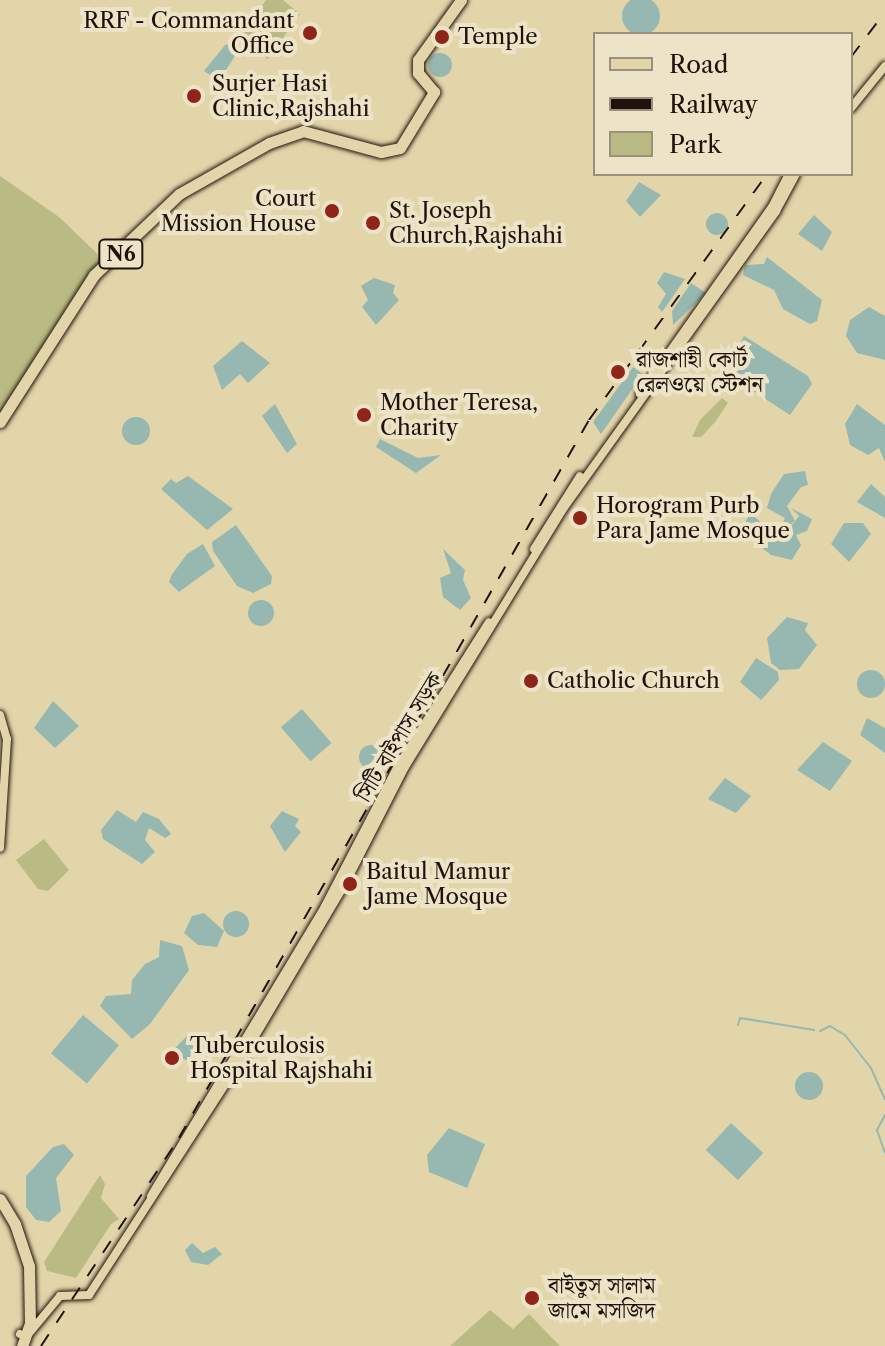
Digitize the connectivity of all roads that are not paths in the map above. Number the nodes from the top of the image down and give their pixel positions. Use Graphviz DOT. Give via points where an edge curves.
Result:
graph roads {
  1 [pos="459,0"];
  2 [pos="885,59"];
  3 [pos="885,66"];
  4 [pos="853,98"];
  5 [pos="853,106"];
  6 [pos="295,133"];
  7 [pos="788,176"];
  8 [pos="795,176"];
  9 [pos="0,422"];
  10 [pos="0,429"];
  11 [pos="0,715"];
  12 [pos="0,848"];
  13 [pos="0,1202"];
  14 [pos="89,1295"];
  15 [pos="50,1309"];
  16 [pos="24,1333"];
  17 [pos="15,1346"];
  1 -- 6 [label="highway" via="416,68 434,92 400,148 381,152"];
  2 -- 4 [label="main road"];
  3 -- 5 [label="main road"];
  6 -- 9 [label="highway, N6" via="179,194 107,260"];
  6 -- 10 [label="highway, N6" via="181,199 110,264"];
  7 -- 14 [label="main road, সিটি বাইপাস সড়ক" via="772,207 553,514 398,766 318,918"];
  8 -- 14 [label="main road" via="776,211 563,509 405,767 345,884 167,1183"];
  11 -- 12 [label="main road" via="7,739"];
  13 -- 16 [label="highway" via="25,1248 32,1287"];
  14 -- 15 [label="main road" via="63,1295"];
  15 -- 16 [label="main road"];
  15 -- 16 [label="main road"];
  16 -- 17 [label="highway"];
}
